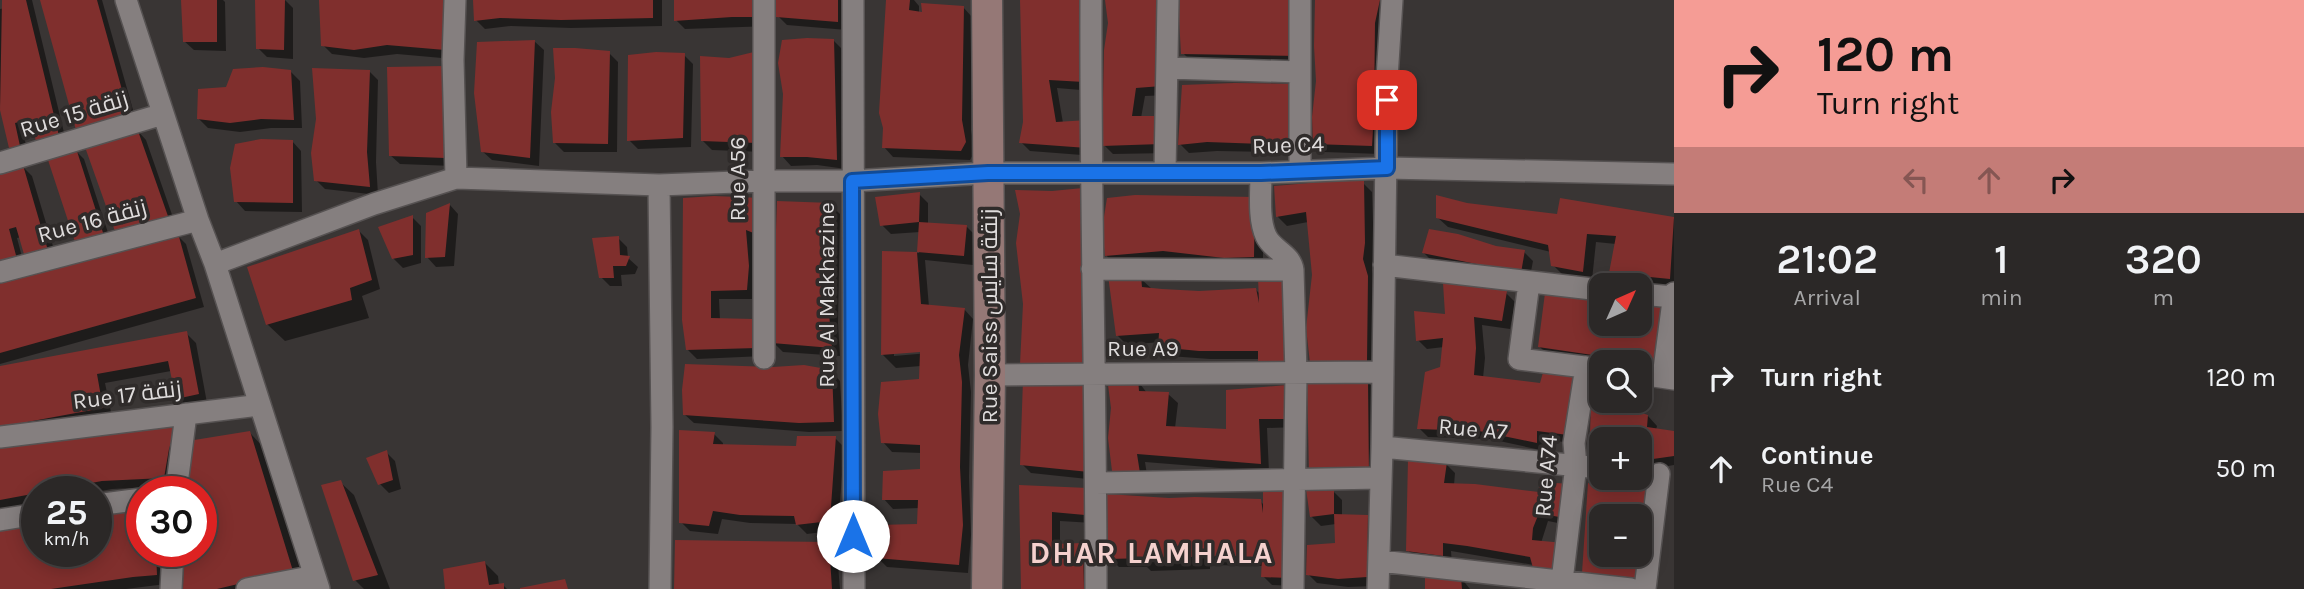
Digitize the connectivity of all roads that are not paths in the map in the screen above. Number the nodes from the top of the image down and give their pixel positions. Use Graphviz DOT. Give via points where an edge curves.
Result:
graph roads {
  1 [pos="126,0"];
  2 [pos="455,0"];
  3 [pos="764,0"];
  4 [pos="853,0"];
  5 [pos="987,0"];
  6 [pos="1091,0"];
  7 [pos="1168,0"];
  8 [pos="1300,0"];
  9 [pos="1392,0"];
  10 [pos="1167,68"];
  11 [pos="1300,72"];
  12 [pos="163,114"];
  13 [pos="0,163"];
  14 [pos="1387,168"];
  15 [pos="1090,172"];
  16 [pos="1165,172"];
  17 [pos="1300,172"];
  18 [pos="988,173"];
  19 [pos="1261,173"];
  20 [pos="1674,174"];
  21 [pos="456,178"];
  22 [pos="763,181"];
  23 [pos="852,181"];
  24 [pos="659,186"];
  25 [pos="198,220"];
  26 [pos="215,264"];
  27 [pos="1384,265"];
  28 [pos="1092,269"];
  29 [pos="1293,270"];
  30 [pos="0,272"];
  31 [pos="1530,283"];
  32 [pos="1589,289"];
  33 [pos="1652,295"];
  34 [pos="1674,296"];
  35 [pos="764,358"];
  36 [pos="1589,368"];
  37 [pos="1383,372"];
  38 [pos="1095,374"];
  39 [pos="1296,374"];
  40 [pos="990,375"];
  41 [pos="1669,378"];
  42 [pos="1589,384"];
  43 [pos="260,405"];
  44 [pos="186,414"];
  45 [pos="0,437"];
  46 [pos="1382,447"];
  47 [pos="1576,465"];
  48 [pos="1589,467"];
  49 [pos="1658,474"];
  50 [pos="178,476"];
  51 [pos="1293,478"];
  52 [pos="1380,478"];
  53 [pos="1096,483"];
  54 [pos="21,517"];
  55 [pos="0,520"];
  56 [pos="1380,561"];
  57 [pos="172,567"];
  58 [pos="317,583"];
  59 [pos="1562,585"];
  60 [pos="171,589"];
  61 [pos="247,589"];
  62 [pos="660,589"];
  63 [pos="854,589"];
  64 [pos="987,589"];
  65 [pos="1103,589"];
  66 [pos="1293,589"];
  67 [pos="1378,589"];
  68 [pos="1632,589"];
  69 [pos="1645,589"];
  1 -- 12 [label="street"];
  2 -- 21 [label="street"];
  3 -- 22 [label="street, Rue A56"];
  4 -- 23 [label="street, Rue Al Makhazine"];
  5 -- 18 [label="street, Rue Saiss زنقة سايس"];
  6 -- 15 [label="street"];
  7 -- 10 [label="street"];
  8 -- 11 [label="street"];
  9 -- 14 [label="street"];
  10 -- 11 [label="street"];
  10 -- 16 [label="street"];
  11 -- 17 [label="street"];
  12 -- 13 [label="street, Rue 15 زنقة"];
  12 -- 25 [label="street"];
  14 -- 17 [label="street, Rue C4"];
  14 -- 20 [label="street, Rue C4"];
  14 -- 27 [label="street"];
  15 -- 16 [label="street, Rue C4"];
  15 -- 18 [label="street, Rue C4"];
  15 -- 28 [label="street"];
  16 -- 19 [label="street, Rue C4"];
  17 -- 19 [label="street, Rue C4"];
  18 -- 23 [label="street, Rue C4"];
  18 -- 40 [label="street, Rue Saiss زنقة سايس"];
  19 -- 29 [label="street" via="1263,229 1270,244 1290,259"];
  21 -- 24 [label="street, Rue C4"];
  21 -- 26 [label="street, Rue C4"];
  22 -- 23 [label="street, Rue C4"];
  22 -- 24 [label="street, Rue C4"];
  22 -- 35 [label="street, Rue A56"];
  23 -- 63 [label="street, Rue Al Makhazine"];
  24 -- 62 [label="street"];
  25 -- 26 [label="street"];
  25 -- 30 [label="street, Rue 16 زنقة"];
  26 -- 43 [label="street"];
  27 -- 31 [label="street"];
  27 -- 37 [label="street"];
  28 -- 29 [label="street"];
  28 -- 38 [label="street"];
  29 -- 39 [label="street"];
  31 -- 32 [label="street"];
  31 -- 36 [label="street" via="1519,359"];
  33 -- 34 [label="street"];
  34 -- 41 [label="street"];
  37 -- 39 [label="street, Rue A9"];
  37 -- 46 [label="street"];
  38 -- 39 [label="street, Rue A9"];
  38 -- 40 [label="street, Rue A9"];
  38 -- 53 [label="street"];
  39 -- 51 [label="street"];
  40 -- 64 [label="street, Rue Saiss زنقة سايس"];
  42 -- 47 [label="street, Rue A74" via="1574,443"];
  43 -- 44 [label="street, Rue 17 زنقة"];
  43 -- 58 [label="street"];
  44 -- 45 [label="street, Rue 17 زنقة"];
  44 -- 50 [label="street"];
  46 -- 47 [label="street, Rue A7"];
  46 -- 52 [label="street"];
  47 -- 48 [label="street, Rue A7"];
  47 -- 59 [label="street, Rue A74"];
  49 -- 69 [label="street"];
  51 -- 52 [label="street"];
  51 -- 53 [label="street"];
  51 -- 66 [label="street"];
  52 -- 56 [label="street"];
  53 -- 65 [label="street"];
  54 -- 55 [label="street"];
  56 -- 59 [label="street"];
  56 -- 67 [label="street"];
  57 -- 60 [label="street"];
  58 -- 61 [label="street"];
  59 -- 68 [label="street"];
}
